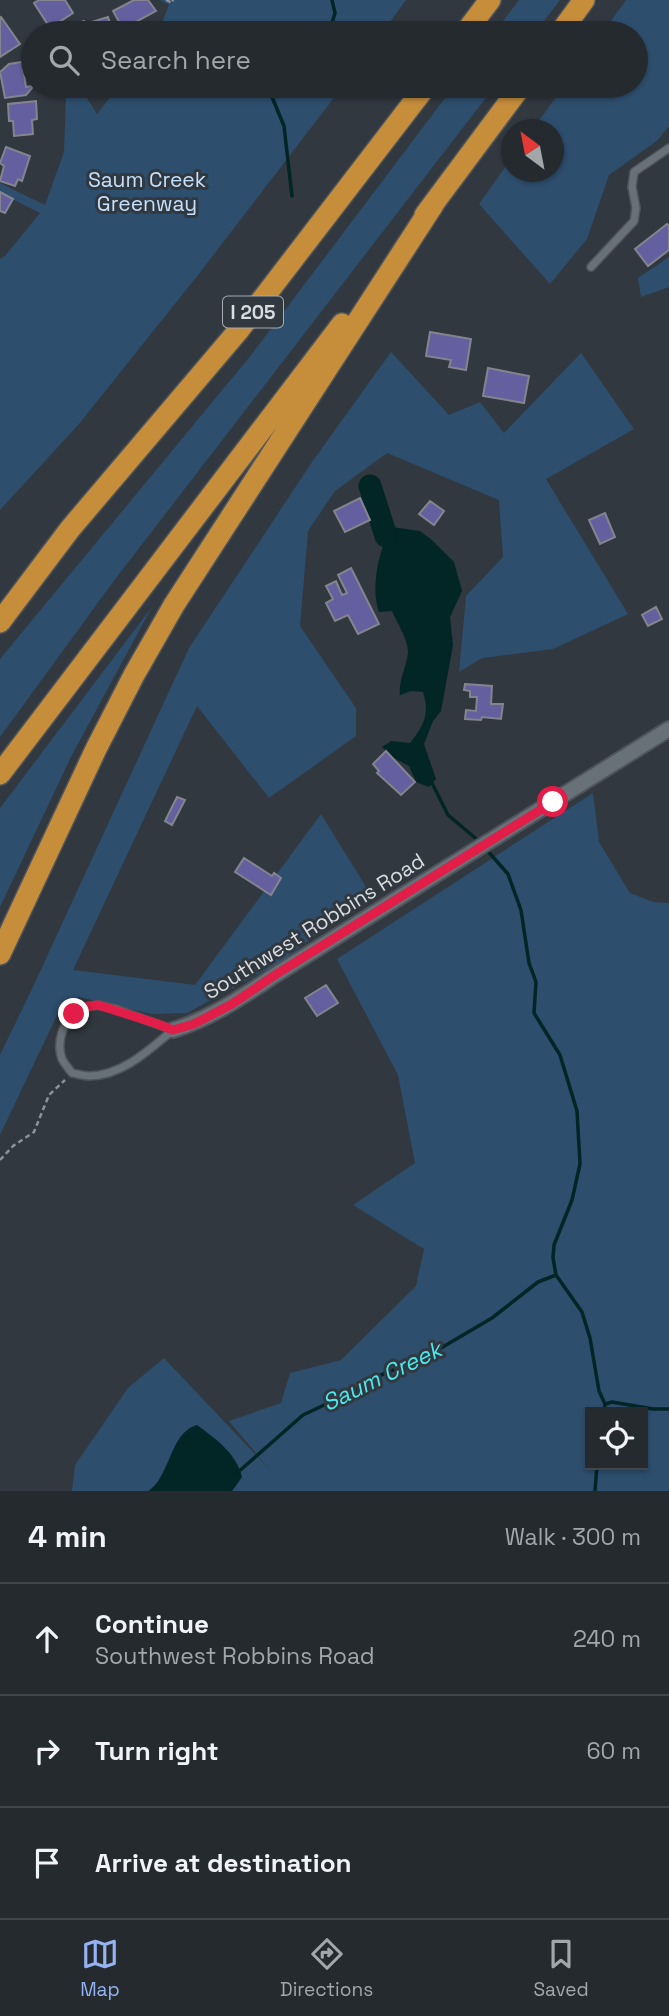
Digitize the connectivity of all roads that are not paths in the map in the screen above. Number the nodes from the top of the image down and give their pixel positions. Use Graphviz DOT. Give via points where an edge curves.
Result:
graph roads {
  1 [pos="490,0"];
  2 [pos="584,0"];
  3 [pos="474,21"];
  4 [pos="569,21"];
  5 [pos="417,98"];
  6 [pos="512,98"];
  7 [pos="669,148"];
  8 [pos="433,205"];
  9 [pos="591,267"];
  10 [pos="70,529"];
  11 [pos="0,598"];
  12 [pos="0,622"];
  13 [pos="669,729"];
  14 [pos="0,774"];
  15 [pos="0,954"];
  16 [pos="173,1030"];
  1 -- 3 [label="highway"];
  2 -- 4 [label="highway"];
  5 -- 10 [label="highway, I 205" via="238,331"];
  6 -- 8 [label="highway"];
  7 -- 9 [label="lane" via="634,172 634,221"];
  8 -- 14 [label="highway"];
  8 -- 15 [label="highway" via="174,605 96,748"];
  10 -- 11 [label="highway"];
  10 -- 12 [label="highway"];
  13 -- 16 [label="street, Southwest Robbins Road" via="232,1004"];
  16 -- 16 [label="lane, Southwest Robbins Road" via="116,1009 84,1007 65,1025 60,1038 62,1059 72,1073 112,1072 148,1052"];
}
